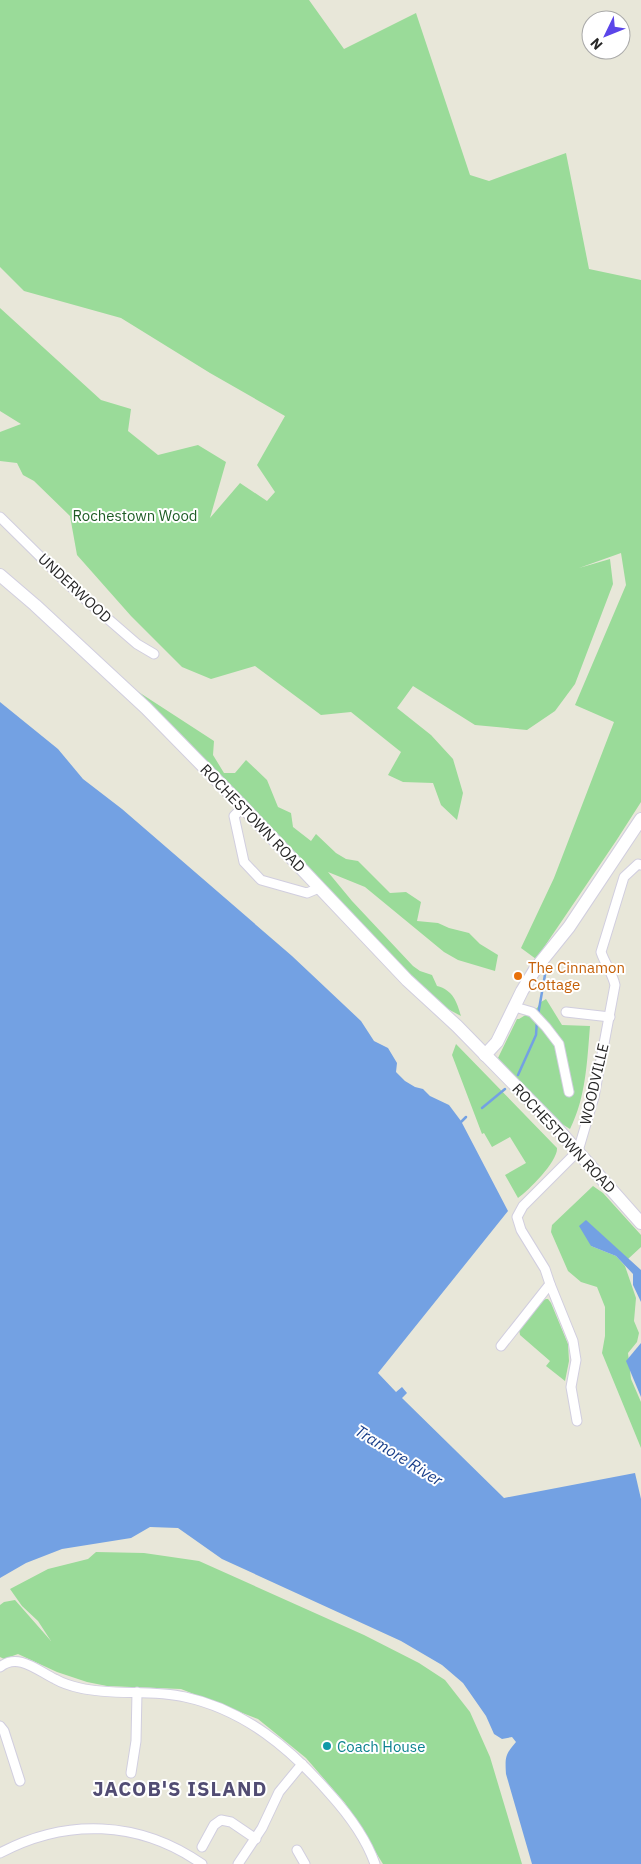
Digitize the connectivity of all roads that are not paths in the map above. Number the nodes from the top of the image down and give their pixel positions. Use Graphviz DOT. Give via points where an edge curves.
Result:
graph roads {
  1 [pos="0,516"];
  2 [pos="0,575"];
  3 [pos="154,654"];
  4 [pos="243,807"];
  5 [pos="641,819"];
  6 [pos="641,864"];
  7 [pos="319,888"];
  8 [pos="515,1007"];
  9 [pos="566,1012"];
  10 [pos="610,1017"];
  11 [pos="485,1055"];
  12 [pos="569,1092"];
  13 [pos="578,1151"];
  14 [pos="641,1222"];
  15 [pos="550,1284"];
  16 [pos="501,1346"];
  17 [pos="577,1421"];
  18 [pos="0,1667"];
  19 [pos="137,1692"];
  20 [pos="0,1726"];
  21 [pos="302,1764"];
  22 [pos="131,1773"];
  23 [pos="20,1781"];
  24 [pos="256,1838"];
  25 [pos="202,1847"];
  26 [pos="297,1850"];
  27 [pos="0,1853"];
  28 [pos="202,1864"];
  29 [pos="238,1864"];
  30 [pos="306,1864"];
  31 [pos="374,1864"];
  1 -- 3 [label="street, UNDERWOOD" via="70,586 137,644"];
  2 -- 4 [label="main road, ROCHESTOWN ROAD" via="146,708"];
  4 -- 7 [label="main road, ROCHESTOWN ROAD"];
  4 -- 7 [label="street" via="234,816 244,862 260,880 307,893"];
  5 -- 8 [label="main road" via="570,928 536,968"];
  6 -- 10 [label="street, WOODVILLE" via="624,877 601,952 613,974"];
  7 -- 11 [label="main road, ROCHESTOWN ROAD"];
  8 -- 11 [label="main road" via="497,1042"];
  8 -- 12 [label="street" via="533,1013 558,1044"];
  9 -- 10 [label="street"];
  10 -- 13 [label="street, WOODVILLE" via="594,1097"];
  11 -- 13 [label="main road, ROCHESTOWN ROAD"];
  13 -- 14 [label="main road, ROCHESTOWN ROAD"];
  13 -- 15 [label="street" via="522,1206 518,1214 518,1224 545,1269"];
  15 -- 16 [label="street"];
  15 -- 17 [label="street" via="576,1350 570,1387"];
  18 -- 19 [label="street" via="16,1661 80,1688"];
  19 -- 21 [label="street" via="166,1693 220,1707 268,1734"];
  19 -- 22 [label="street" via="136,1741"];
  20 -- 23 [label="street"];
  21 -- 24 [label="street" via="279,1792"];
  21 -- 31 [label="street" via="345,1812 368,1848"];
  24 -- 25 [label="street" via="231,1822 221,1820 214,1825"];
  24 -- 29 [label="street"];
  26 -- 30 [label="street"];
  27 -- 28 [label="street" via="48,1834 80,1828 105,1828 147,1837"];
}
